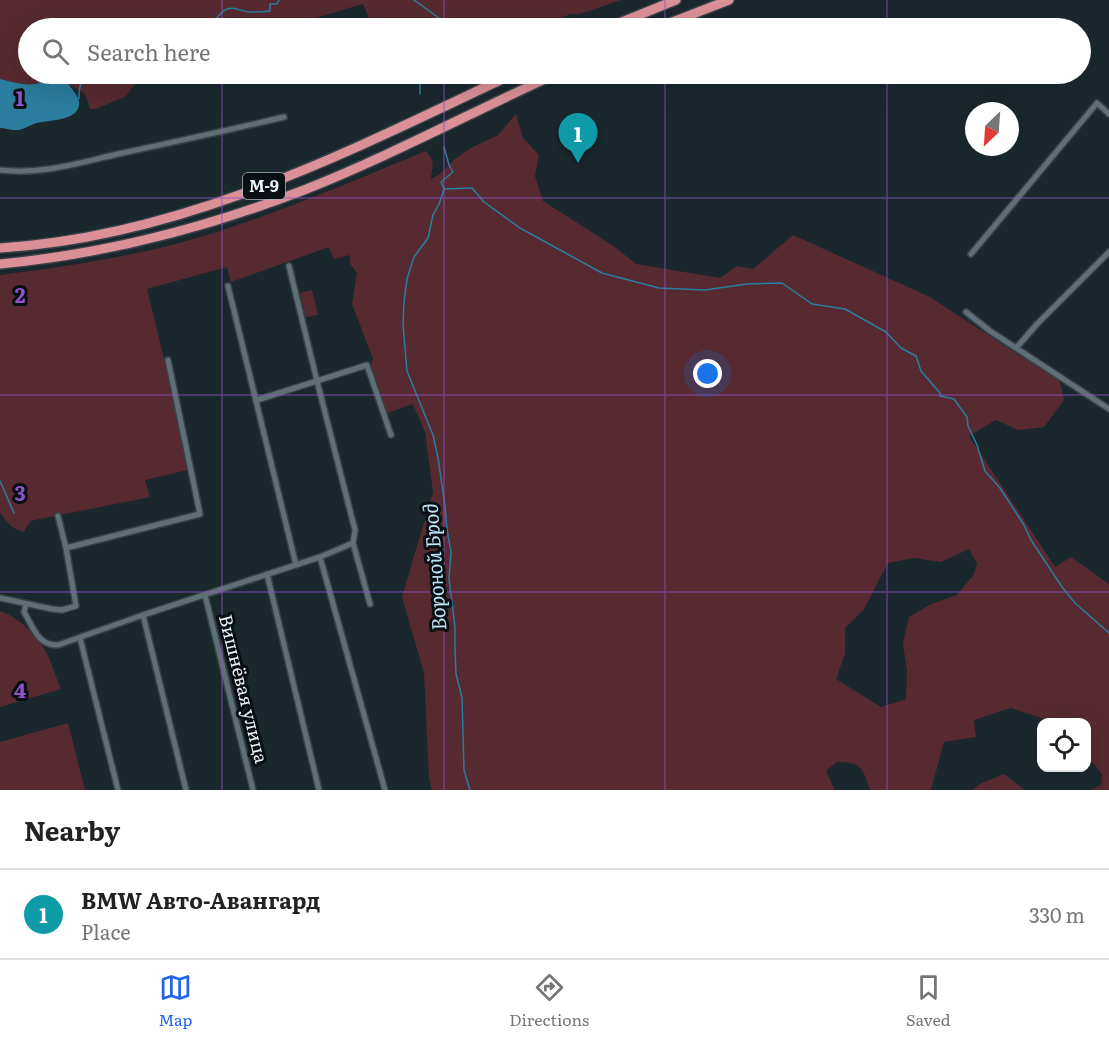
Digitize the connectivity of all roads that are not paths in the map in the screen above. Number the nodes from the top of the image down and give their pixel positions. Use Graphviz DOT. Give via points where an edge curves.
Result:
graph roads {
  1 [pos="676,0"];
  2 [pos="729,0"];
  3 [pos="632,18"];
  4 [pos="683,18"];
  5 [pos="492,84"];
  6 [pos="534,84"];
  7 [pos="1109,114"];
  8 [pos="284,117"];
  9 [pos="0,170"];
  10 [pos="0,248"];
  11 [pos="1109,252"];
  12 [pos="971,255"];
  13 [pos="0,264"];
  14 [pos="289,266"];
  15 [pos="228,286"];
  16 [pos="966,312"];
  17 [pos="1016,348"];
  18 [pos="168,360"];
  19 [pos="317,381"];
  20 [pos="257,400"];
  21 [pos="1109,409"];
  22 [pos="391,435"];
  23 [pos="58,516"];
  24 [pos="353,543"];
  25 [pos="66,548"];
  26 [pos="320,557"];
  27 [pos="296,565"];
  28 [pos="267,574"];
  29 [pos="205,595"];
  30 [pos="0,597"];
  31 [pos="26,604"];
  32 [pos="370,604"];
  33 [pos="143,615"];
  34 [pos="80,638"];
  35 [pos="118,790"];
  36 [pos="186,790"];
  37 [pos="253,790"];
  38 [pos="319,790"];
  39 [pos="385,790"];
  1 -- 3 [label="highway"];
  2 -- 4 [label="highway"];
  5 -- 10 [label="highway, М-9" via="368,142 227,200 159,221 60,243"];
  6 -- 13 [label="highway, М-9" via="304,190 240,213 99,250"];
  7 -- 12 [label="street" via="1097,103"];
  8 -- 9 [label="street" via="50,169"];
  11 -- 17 [label="street"];
  14 -- 19 [label="street"];
  15 -- 20 [label="street"];
  16 -- 17 [label="street"];
  17 -- 21 [label="street"];
  18 -- 25 [label="street" via="200,514"];
  19 -- 20 [label="street"];
  19 -- 22 [label="street" via="367,364"];
  19 -- 24 [label="street" via="355,530"];
  20 -- 27 [label="street"];
  23 -- 25 [label="street"];
  24 -- 26 [label="street"];
  24 -- 32 [label="street"];
  25 -- 31 [label="street" via="76,606 62,610"];
  26 -- 27 [label="street"];
  26 -- 39 [label="street"];
  27 -- 28 [label="street"];
  28 -- 29 [label="street"];
  28 -- 38 [label="street"];
  29 -- 33 [label="street"];
  29 -- 37 [label="street, Вишнёвая улица"];
  30 -- 31 [label="street"];
  31 -- 34 [label="street" via="24,612 46,644 58,645"];
  33 -- 34 [label="street"];
  33 -- 36 [label="street"];
  34 -- 35 [label="street"];
}
